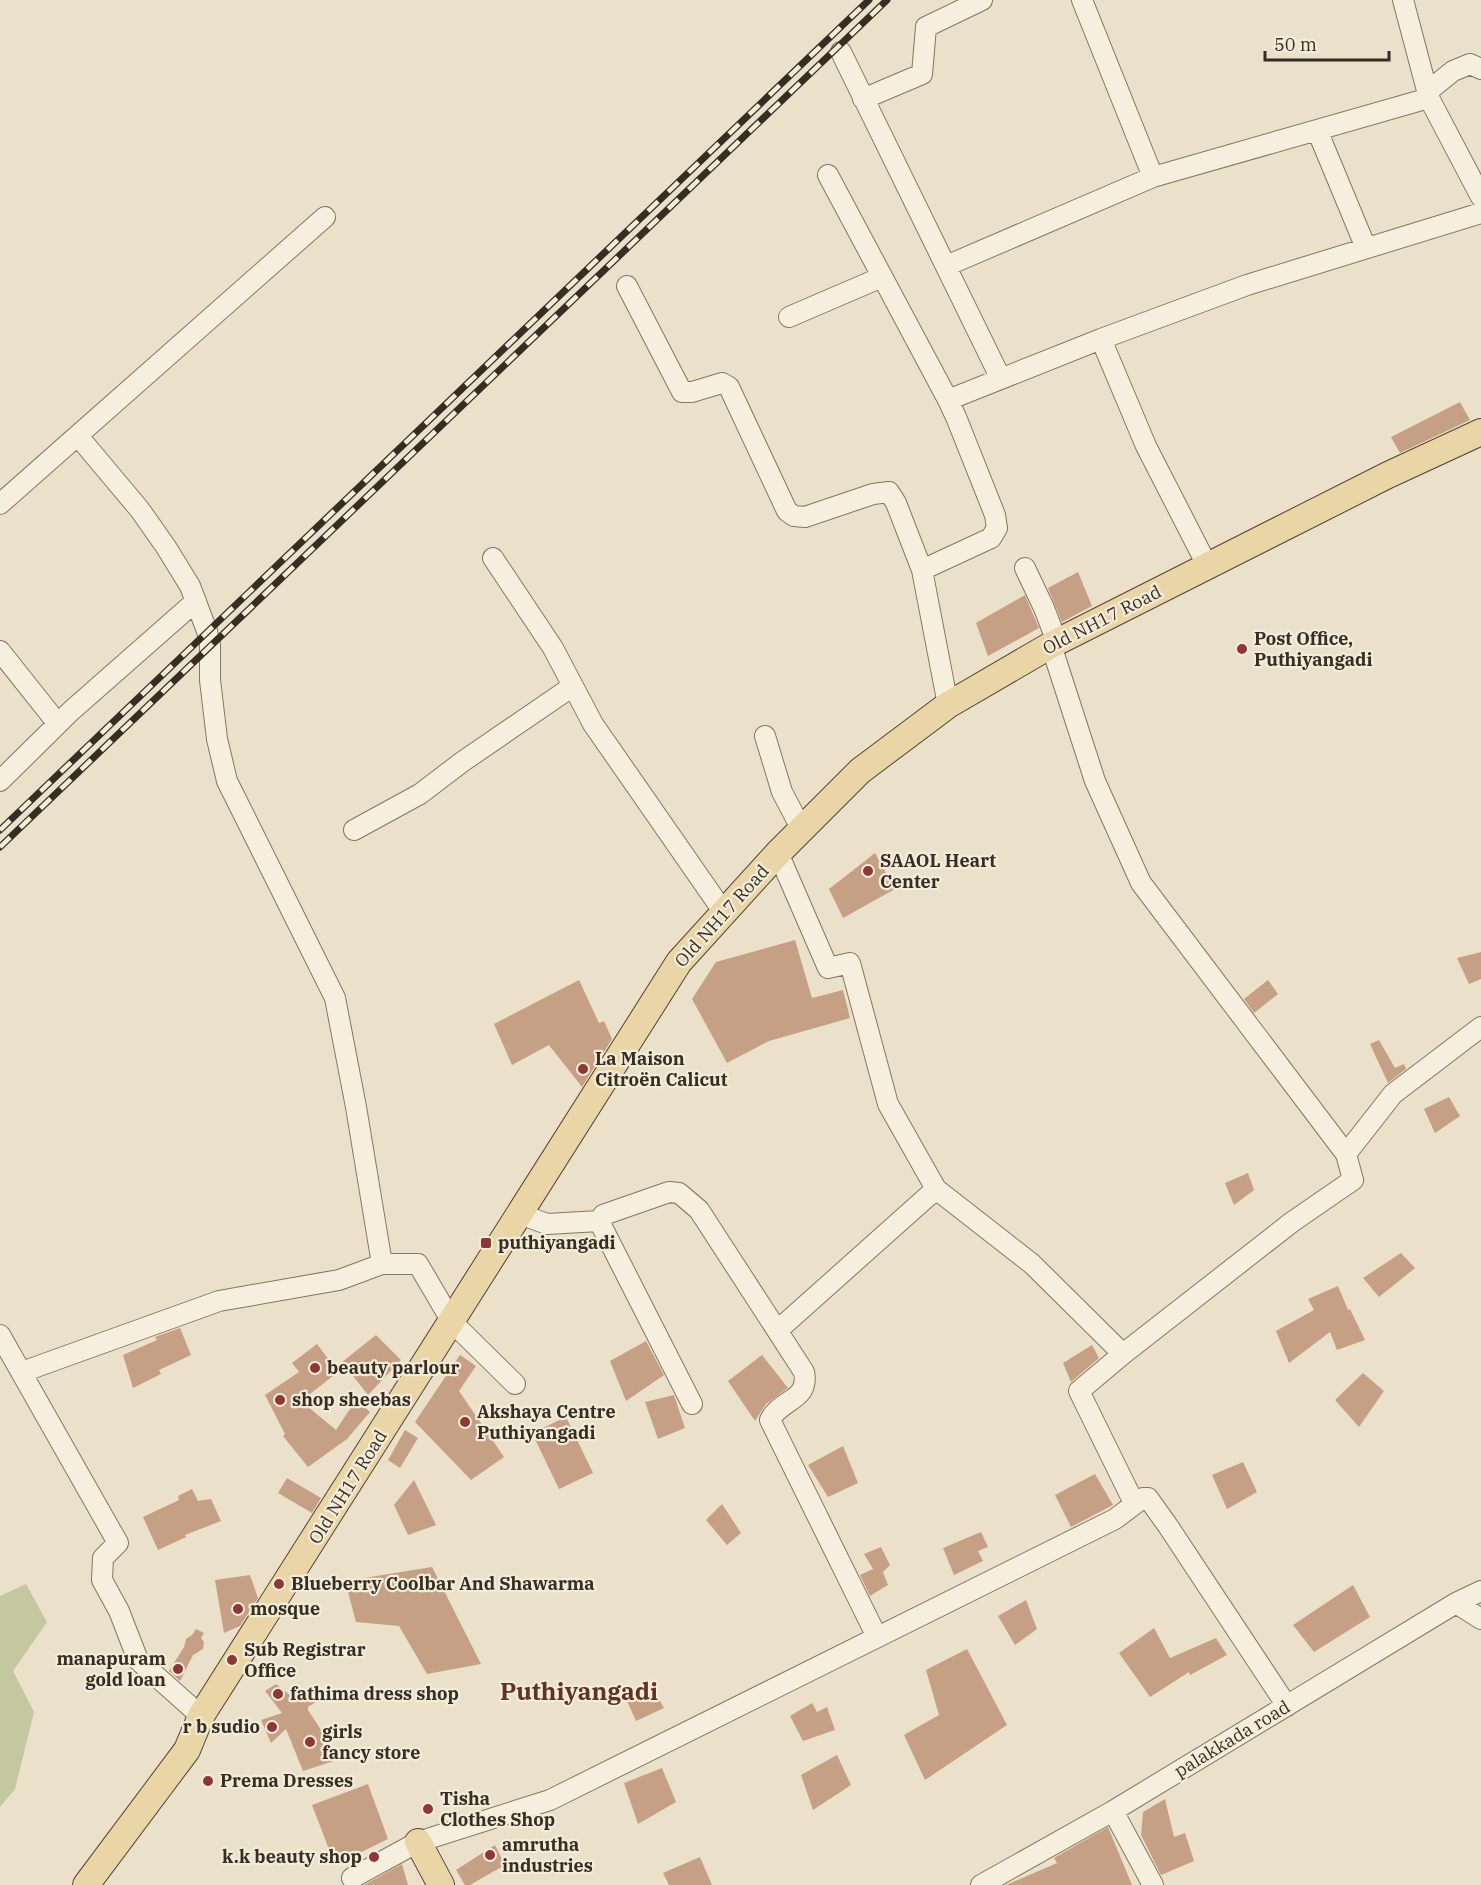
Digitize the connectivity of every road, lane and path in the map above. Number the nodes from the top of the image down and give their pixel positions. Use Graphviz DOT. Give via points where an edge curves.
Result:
graph roads {
  1 [pos="982,0"];
  2 [pos="1082,0"];
  3 [pos="1403,0"];
  4 [pos="841,52"];
  5 [pos="1481,69"];
  6 [pos="1428,95"];
  7 [pos="863,99"];
  8 [pos="1317,130"];
  9 [pos="828,176"];
  10 [pos="1153,177"];
  11 [pos="1481,196"];
  12 [pos="1481,213"];
  13 [pos="325,217"];
  14 [pos="1366,248"];
  15 [pos="946,266"];
  16 [pos="882,277"];
  17 [pos="627,286"];
  18 [pos="789,317"];
  19 [pos="1101,339"];
  20 [pos="1002,379"];
  21 [pos="948,400"];
  22 [pos="1481,432"];
  23 [pos="78,436"];
  24 [pos="0,504"];
  25 [pos="493,558"];
  26 [pos="1208,567"];
  27 [pos="1025,568"];
  28 [pos="922,570"];
  29 [pos="196,601"];
  30 [pos="1054,643"];
  31 [pos="0,651"];
  32 [pos="573,686"];
  33 [pos="948,705"];
  34 [pos="58,724"];
  35 [pos="765,736"];
  36 [pos="0,781"];
  37 [pos="354,830"];
  38 [pos="802,830"];
  39 [pos="778,853"];
  40 [pos="725,914"];
  41 [pos="1481,1027"];
  42 [pos="1346,1154"];
  43 [pos="936,1189"];
  44 [pos="520,1214"];
  45 [pos="599,1221"];
  46 [pos="382,1264"];
  47 [pos="452,1322"];
  48 [pos="778,1330"];
  49 [pos="0,1335"];
  50 [pos="1123,1354"];
  51 [pos="22,1372"];
  52 [pos="515,1384"];
  53 [pos="692,1404"];
  54 [pos="1134,1503"];
  55 [pos="1481,1591"];
  56 [pos="1456,1603"];
  57 [pos="1481,1619"];
  58 [pos="877,1637"];
  59 [pos="1287,1706"];
  60 [pos="201,1716"];
  61 [pos="1113,1811"];
  62 [pos="418,1842"];
  63 [pos="352,1878"];
  64 [pos="86,1885"];
  65 [pos="441,1885"];
  66 [pos="981,1885"];
  67 [pos="1153,1885"];
  1 -- 7 [label="street" via="926,27 922,74"];
  2 -- 10 [label="street"];
  3 -- 6 [label="street"];
  4 -- 7 [label="street"];
  5 -- 6 [label="street" via="1470,64 1453,71"];
  6 -- 8 [label="street"];
  6 -- 11 [label="street"];
  7 -- 15 [label="street"];
  8 -- 10 [label="street"];
  8 -- 14 [label="street"];
  9 -- 16 [label="street"];
  10 -- 15 [label="street"];
  12 -- 14 [label="street"];
  13 -- 23 [label="street"];
  14 -- 19 [label="street" via="1247,285"];
  15 -- 20 [label="street"];
  16 -- 18 [label="street"];
  16 -- 21 [label="street"];
  17 -- 28 [label="street" via="682,392 722,383 729,387 788,511 805,517 889,492"];
  19 -- 20 [label="street"];
  19 -- 26 [label="street" via="1146,446"];
  20 -- 21 [label="street"];
  21 -- 28 [label="street" via="997,528 992,538"];
  22 -- 26 [label="main road, Old NH17 Road"];
  23 -- 24 [label="street"];
  23 -- 29 [label="street" via="141,510"];
  25 -- 32 [label="street" via="553,648"];
  26 -- 30 [label="main road, Old NH17 Road"];
  27 -- 30 [label="street" via="1044,608"];
  28 -- 33 [label="street"];
  29 -- 34 [label="street"];
  29 -- 46 [label="street" via="210,645 217,739 227,781 335,998"];
  30 -- 33 [label="main road, Old NH17 Road"];
  30 -- 42 [label="street" via="1095,781 1141,883"];
  31 -- 34 [label="street"];
  32 -- 37 [label="street" via="420,794"];
  32 -- 40 [label="street" via="593,724"];
  33 -- 38 [label="main road, Old NH17 Road" via="860,771"];
  34 -- 36 [label="street"];
  35 -- 38 [label="street" via="782,792"];
  38 -- 39 [label="main road, Old NH17 Road"];
  39 -- 40 [label="main road, Old NH17 Road"];
  39 -- 43 [label="street" via="828,968 850,963 888,1104"];
  40 -- 44 [label="main road, Old NH17 Road" via="679,962"];
  41 -- 42 [label="street" via="1393,1094"];
  42 -- 50 [label="street" via="1353,1180 1292,1222"];
  43 -- 48 [label="street"];
  43 -- 50 [label="street" via="1032,1264"];
  44 -- 45 [label="street" via="547,1224"];
  44 -- 47 [label="main road, Old NH17 Road"];
  45 -- 48 [label="street" via="603,1215 651,1197 679,1192 699,1210"];
  45 -- 53 [label="street"];
  46 -- 47 [label="street" via="418,1264"];
  46 -- 51 [label="street" via="339,1280 219,1301"];
  47 -- 52 [label="street"];
  47 -- 60 [label="main road, Old NH17 Road"];
  48 -- 58 [label="street" via="806,1382 802,1392 770,1420"];
  49 -- 51 [label="street"];
  50 -- 54 [label="street" via="1079,1391"];
  51 -- 60 [label="street" via="118,1543 103,1558 102,1580 138,1660"];
  54 -- 58 [label="street" via="1115,1518"];
  54 -- 59 [label="street" via="1148,1498"];
  55 -- 56 [label="street, palakkada road"];
  56 -- 57 [label="street"];
  56 -- 59 [label="street, palakkada road"];
  58 -- 62 [label="street" via="550,1800"];
  59 -- 61 [label="street, palakkada road"];
  60 -- 64 [label="main road, Old NH17 Road" via="187,1750"];
  61 -- 66 [label="street, palakkada road"];
  61 -- 67 [label="street"];
  62 -- 63 [label="street"];
  62 -- 65 [label="main road"];
}
